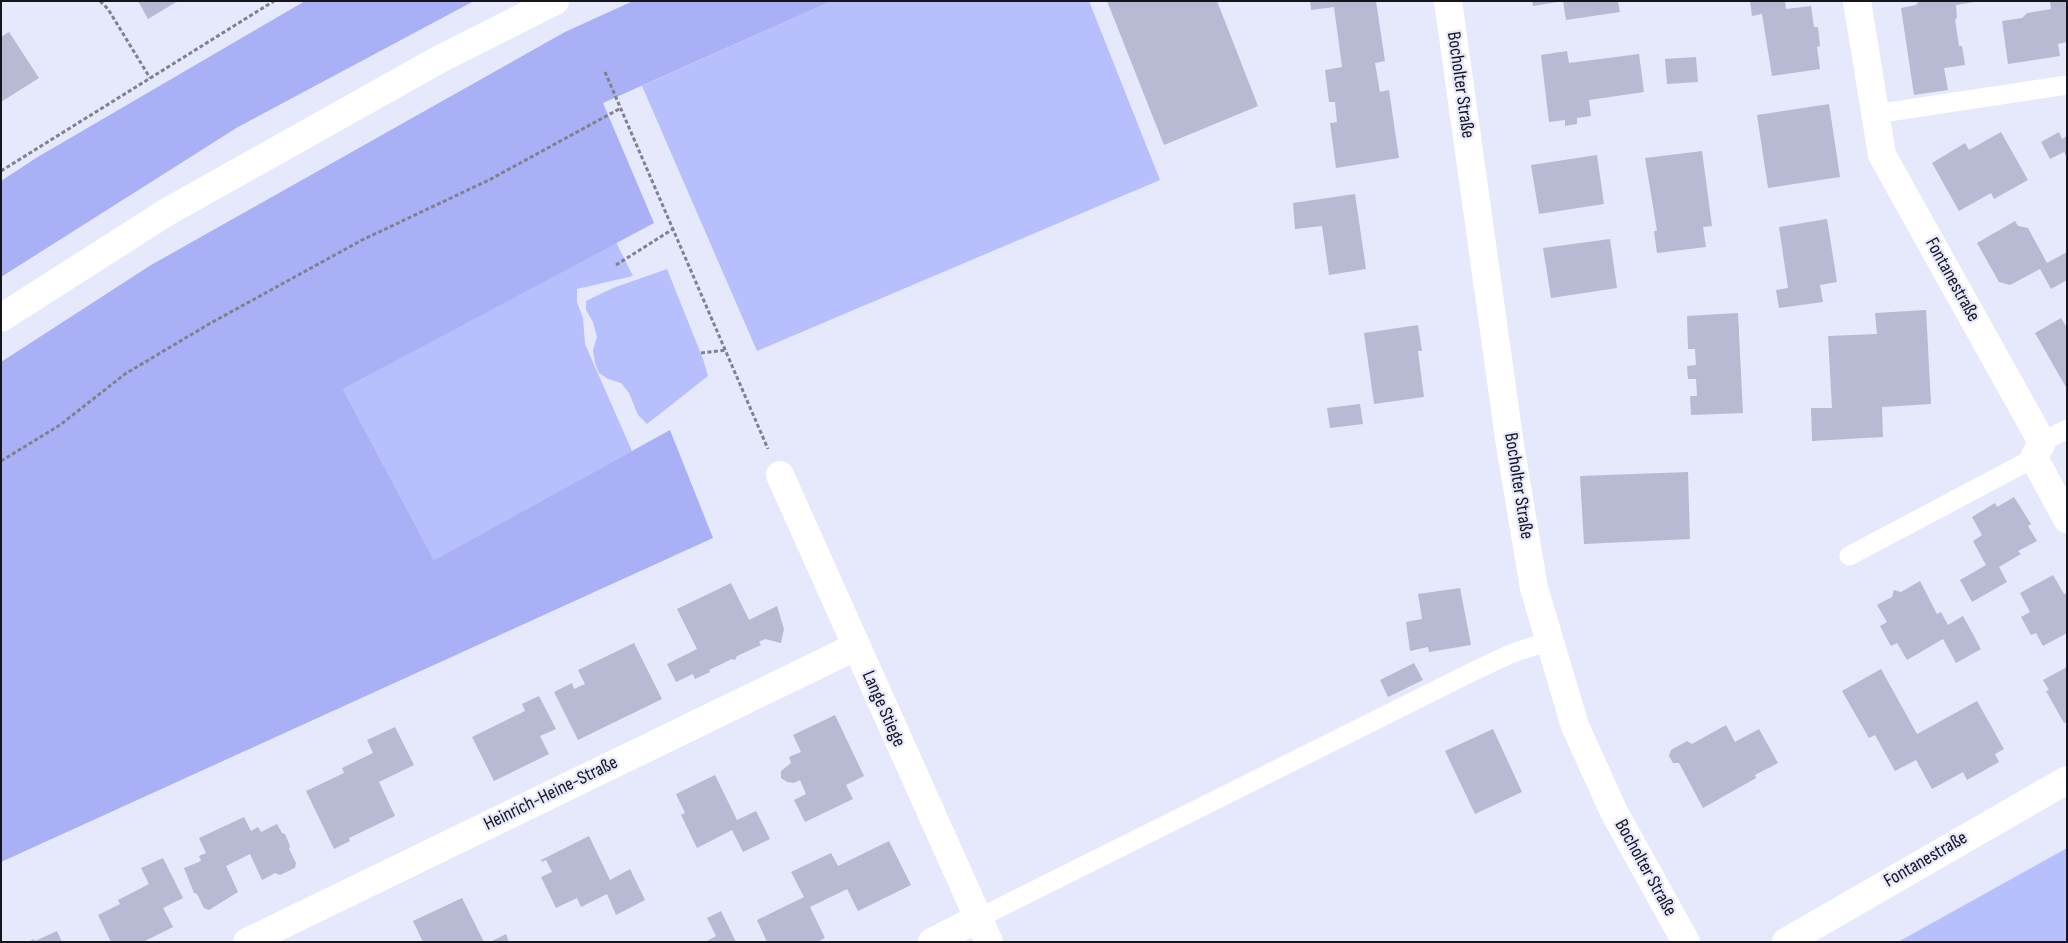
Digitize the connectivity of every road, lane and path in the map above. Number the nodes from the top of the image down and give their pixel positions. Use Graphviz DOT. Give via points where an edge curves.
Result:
graph roads {
  1 [pos="100,1"];
  2 [pos="274,1"];
  3 [pos="555,1"];
  4 [pos="1448,1"];
  5 [pos="1857,1"];
  6 [pos="605,72"];
  7 [pos="150,78"];
  8 [pos="2067,85"];
  9 [pos="621,108"];
  10 [pos="1875,114"];
  11 [pos="1,171"];
  12 [pos="674,229"];
  13 [pos="616,265"];
  14 [pos="1,318"];
  15 [pos="726,350"];
  16 [pos="701,353"];
  17 [pos="2067,429"];
  18 [pos="2038,450"];
  19 [pos="1,461"];
  20 [pos="780,475"];
  21 [pos="2067,519"];
  22 [pos="1849,556"];
  23 [pos="1549,641"];
  24 [pos="855,647"];
  25 [pos="2067,780"];
  26 [pos="984,930"];
  27 [pos="247,942"];
  28 [pos="932,942"];
  29 [pos="1686,942"];
  30 [pos="1786,942"];
  1 -- 7 [label="path"];
  2 -- 7 [label="path"];
  3 -- 14 [label="street" via="440,59 168,212"];
  4 -- 23 [label="street, Bocholter Straße" via="1510,445 1534,588"];
  5 -- 10 [label="street, Fontanestraße"];
  6 -- 9 [label="path"];
  7 -- 11 [label="path"];
  8 -- 10 [label="lane"];
  9 -- 12 [label="path"];
  9 -- 19 [label="path" via="489,180 362,240 209,324 125,374 60,425"];
  10 -- 18 [label="street, Fontanestraße" via="1882,155"];
  12 -- 13 [label="path"];
  12 -- 15 [label="path"];
  15 -- 16 [label="path"];
  15 -- 20 [label="path"];
  17 -- 18 [label="lane"];
  18 -- 21 [label="street, Fontanestraße"];
  18 -- 22 [label="lane"];
  20 -- 24 [label="street, Lange Stiege"];
  23 -- 26 [label="lane" via="1510,654 1472,672"];
  23 -- 29 [label="street, Bocholter Straße" via="1575,726 1614,812"];
  24 -- 26 [label="street, Lange Stiege"];
  24 -- 27 [label="street, Heinrich-Heine-Straße"];
  25 -- 30 [label="street, Fontanestraße"];
  26 -- 28 [label="street"];
}
